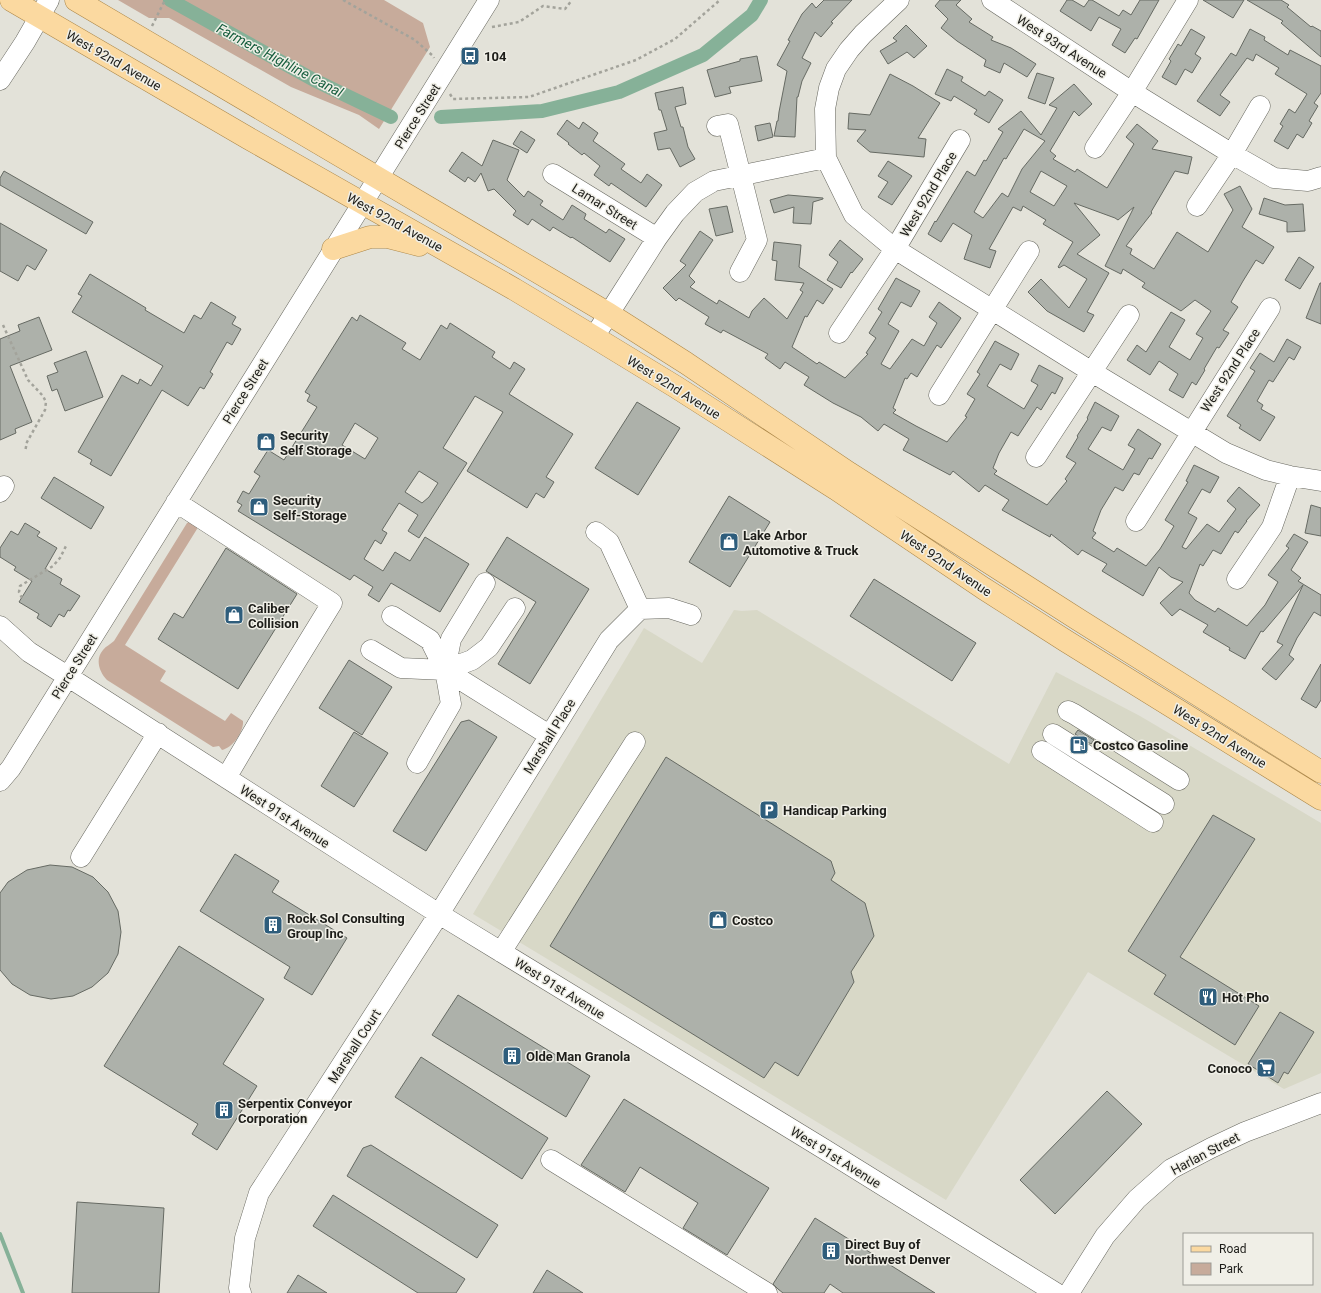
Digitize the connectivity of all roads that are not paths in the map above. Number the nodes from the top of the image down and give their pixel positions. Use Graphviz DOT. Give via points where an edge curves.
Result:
graph roads {
  1 [pos="11,0"];
  2 [pos="76,0"];
  3 [pos="489,0"];
  4 [pos="899,0"];
  5 [pos="992,0"];
  6 [pos="1188,0"];
  7 [pos="44,8"];
  8 [pos="0,80"];
  9 [pos="1132,92"];
  10 [pos="1260,106"];
  11 [pos="717,126"];
  12 [pos="960,140"];
  13 [pos="1095,148"];
  14 [pos="1232,154"];
  15 [pos="826,158"];
  16 [pos="554,174"];
  17 [pos="741,175"];
  18 [pos="1321,177"];
  19 [pos="378,178"];
  20 [pos="362,204"];
  21 [pos="1197,206"];
  22 [pos="657,238"];
  23 [pos="333,249"];
  24 [pos="895,249"];
  25 [pos="1029,251"];
  26 [pos="462,260"];
  27 [pos="740,272"];
  28 [pos="1270,308"];
  29 [pos="992,310"];
  30 [pos="609,314"];
  31 [pos="1129,315"];
  32 [pos="839,333"];
  33 [pos="594,337"];
  34 [pos="1092,372"];
  35 [pos="939,395"];
  36 [pos="1190,433"];
  37 [pos="1036,457"];
  38 [pos="1290,476"];
  39 [pos="1321,481"];
  40 [pos="176,502"];
  41 [pos="1136,521"];
  42 [pos="596,532"];
  43 [pos="1237,579"];
  44 [pos="485,583"];
  45 [pos="514,608"];
  46 [pos="640,609"];
  47 [pos="691,615"];
  48 [pos="392,616"];
  49 [pos="1079,620"];
  50 [pos="0,626"];
  51 [pos="1066,641"];
  52 [pos="371,650"];
  53 [pos="445,670"];
  54 [pos="67,676"];
  55 [pos="1055,731"];
  56 [pos="158,733"];
  57 [pos="549,735"];
  58 [pos="635,742"];
  59 [pos="417,763"];
  60 [pos="1321,772"];
  61 [pos="226,778"];
  62 [pos="0,781"];
  63 [pos="1321,799"];
  64 [pos="81,857"];
  65 [pos="439,914"];
  66 [pos="501,952"];
  67 [pos="1321,1103"];
  68 [pos="551,1160"];
  69 [pos="241,1293"];
  70 [pos="767,1293"];
  71 [pos="1056,1293"];
  72 [pos="1069,1293"];
  1 -- 7 [label="main road, West 92nd Avenue"];
  2 -- 19 [label="main road, West 92nd Avenue"];
  3 -- 19 [label="street, Pierce Street"];
  4 -- 15 [label="street" via="863,34 836,69 825,109"];
  5 -- 9 [label="street, West 93rd Avenue"];
  6 -- 9 [label="street"];
  7 -- 8 [label="street"];
  7 -- 20 [label="main road, West 92nd Avenue"];
  9 -- 13 [label="street"];
  9 -- 14 [label="street, West 93rd Avenue"];
  10 -- 14 [label="street"];
  11 -- 17 [label="street" via="728,124"];
  12 -- 24 [label="street, West 92nd Place"];
  14 -- 18 [label="street, West 93rd Avenue" via="1274,178 1308,181"];
  14 -- 21 [label="street"];
  15 -- 17 [label="street"];
  15 -- 24 [label="street, West 92nd Place" via="854,215"];
  16 -- 22 [label="street, Lamar Street"];
  17 -- 22 [label="street" via="714,181 695,192 675,213"];
  17 -- 27 [label="street" via="757,240"];
  19 -- 20 [label="street, Pierce Street"];
  19 -- 30 [label="main road, West 92nd Avenue"];
  20 -- 23 [label="street, Pierce Street"];
  20 -- 26 [label="main road, West 92nd Avenue"];
  22 -- 30 [label="street"];
  23 -- 26 [label="main road" via="364,238 388,237"];
  23 -- 40 [label="street, Pierce Street"];
  24 -- 29 [label="street, West 92nd Place"];
  24 -- 32 [label="street, West 92nd Place"];
  25 -- 29 [label="street"];
  26 -- 33 [label="main road, West 92nd Avenue"];
  28 -- 36 [label="street, West 92nd Place"];
  29 -- 34 [label="street, West 92nd Place"];
  29 -- 35 [label="street"];
  30 -- 33 [label="street"];
  30 -- 49 [label="main road, West 92nd Avenue" via="686,362 849,473"];
  31 -- 34 [label="street"];
  33 -- 51 [label="main road, West 92nd Avenue" via="836,489"];
  34 -- 36 [label="street, West 92nd Place"];
  34 -- 37 [label="street"];
  36 -- 38 [label="street, West 92nd Place" via="1226,453 1266,470"];
  36 -- 41 [label="street, West 92nd Place"];
  38 -- 39 [label="street, West 92nd Place"];
  38 -- 43 [label="street" via="1272,527"];
  40 -- 54 [label="street, Pierce Street"];
  40 -- 61 [label="street" via="332,603"];
  42 -- 46 [label="street" via="609,542"];
  44 -- 53 [label="street" via="451,639"];
  45 -- 53 [label="street" via="489,646 472,660"];
  46 -- 47 [label="street" via="669,608"];
  46 -- 57 [label="street, Marshall Place" via="609,640"];
  48 -- 53 [label="street" via="430,640"];
  49 -- 51 [label="street"];
  49 -- 60 [label="main road, West 92nd Avenue"];
  50 -- 54 [label="street, West 91st Avenue" via="29,652"];
  51 -- 63 [label="main road, West 92nd Avenue"];
  52 -- 53 [label="street" via="401,668"];
  53 -- 57 [label="street"];
  53 -- 59 [label="street" via="452,704"];
  54 -- 56 [label="street, West 91st Avenue"];
  54 -- 62 [label="street, Pierce Street" via="11,768"];
  55 -- 55 [label="street" via="1167,801"];
  56 -- 61 [label="street, West 91st Avenue"];
  56 -- 64 [label="street"];
  57 -- 65 [label="street, Marshall Place"];
  58 -- 66 [label="street"];
  61 -- 65 [label="street, West 91st Avenue"];
  65 -- 66 [label="street, West 91st Avenue"];
  65 -- 69 [label="street, Marshall Court" via="259,1193 245,1238 239,1288"];
  66 -- 71 [label="street, West 91st Avenue"];
  67 -- 72 [label="street, Harlan Street" via="1245,1132 1171,1169 1137,1199 1105,1236"];
  68 -- 70 [label="street"];
}
